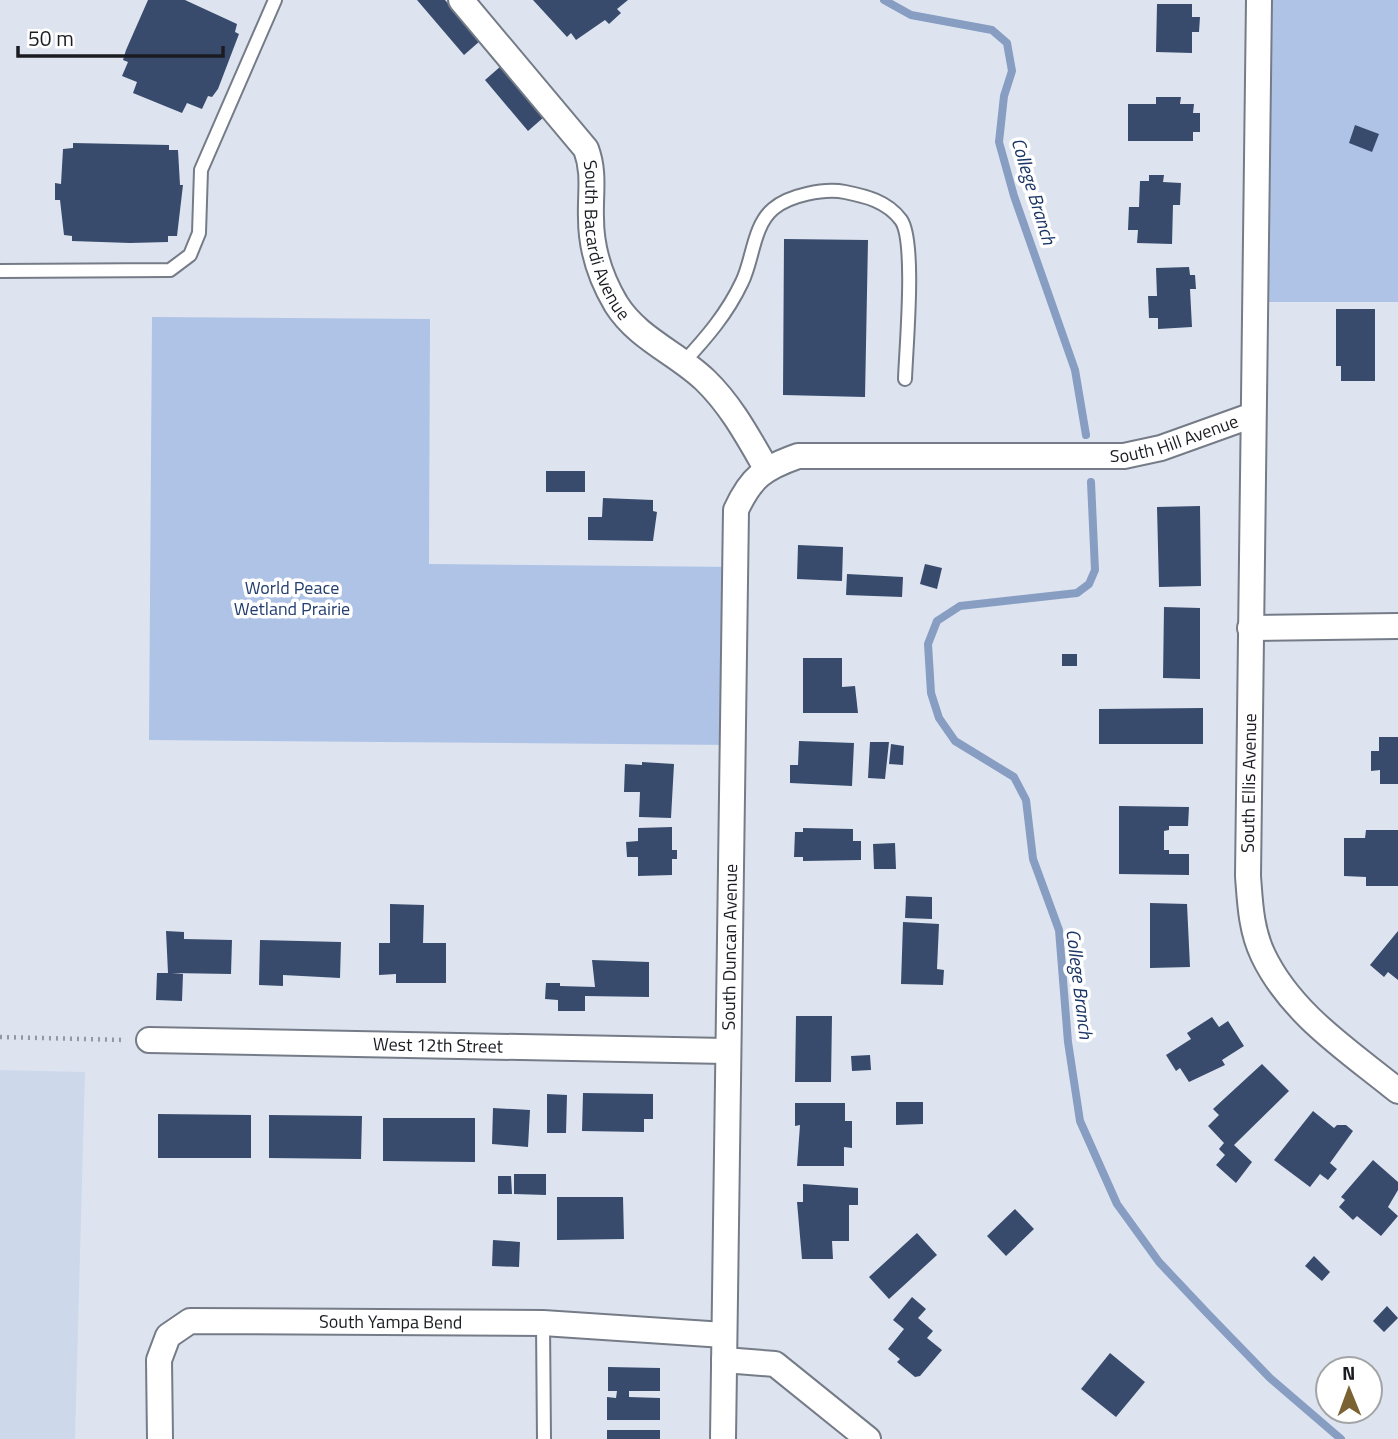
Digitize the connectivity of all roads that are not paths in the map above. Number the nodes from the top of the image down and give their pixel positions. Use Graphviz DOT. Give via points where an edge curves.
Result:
graph roads {
  1 [pos="275,0"];
  2 [pos="461,0"];
  3 [pos="1259,0"];
  4 [pos="0,271"];
  5 [pos="682,364"];
  6 [pos="905,379"];
  7 [pos="1253,415"];
  8 [pos="766,468"];
  9 [pos="1398,626"];
  10 [pos="1250,628"];
  11 [pos="149,1040"];
  12 [pos="726,1051"];
  13 [pos="1398,1091"];
  14 [pos="543,1324"];
  15 [pos="724,1335"];
  16 [pos="724,1360"];
  17 [pos="160,1439"];
  18 [pos="544,1439"];
  19 [pos="723,1439"];
  20 [pos="868,1439"];
  1 -- 4 [label="lane" via="201,170 199,233 190,256 170,270"];
  2 -- 5 [label="street, South Bacardi Avenue" via="586,149 593,165 590,219 594,257 617,305 650,341"];
  3 -- 7 [label="street, South Hill Avenue"];
  5 -- 6 [label="lane" via="719,323 744,280 757,236 773,209 801,196 839,191 875,198 901,220 908,243"];
  5 -- 8 [label="street, South Bacardi Avenue" via="705,380 737,418"];
  7 -- 8 [label="street, South Hill Avenue" via="1161,449 1124,456 798,456"];
  7 -- 10 [label="street, South Ellis Avenue"];
  8 -- 12 [label="street, South Duncan Avenue" via="746,488 736,510"];
  9 -- 10 [label="street"];
  10 -- 13 [label="street, South Ellis Avenue" via="1251,917 1284,989 1308,1017"];
  11 -- 12 [label="street, West 12th Street"];
  12 -- 15 [label="street, South Duncan Avenue"];
  14 -- 15 [label="street, South Yampa Bend"];
  14 -- 17 [label="street, South Yampa Bend" via="190,1321 168,1336 159,1360"];
  14 -- 18 [label="lane"];
  15 -- 16 [label="street, South Duncan Avenue"];
  16 -- 19 [label="street, South Duncan Avenue"];
  16 -- 20 [label="street" via="775,1364"];
}
